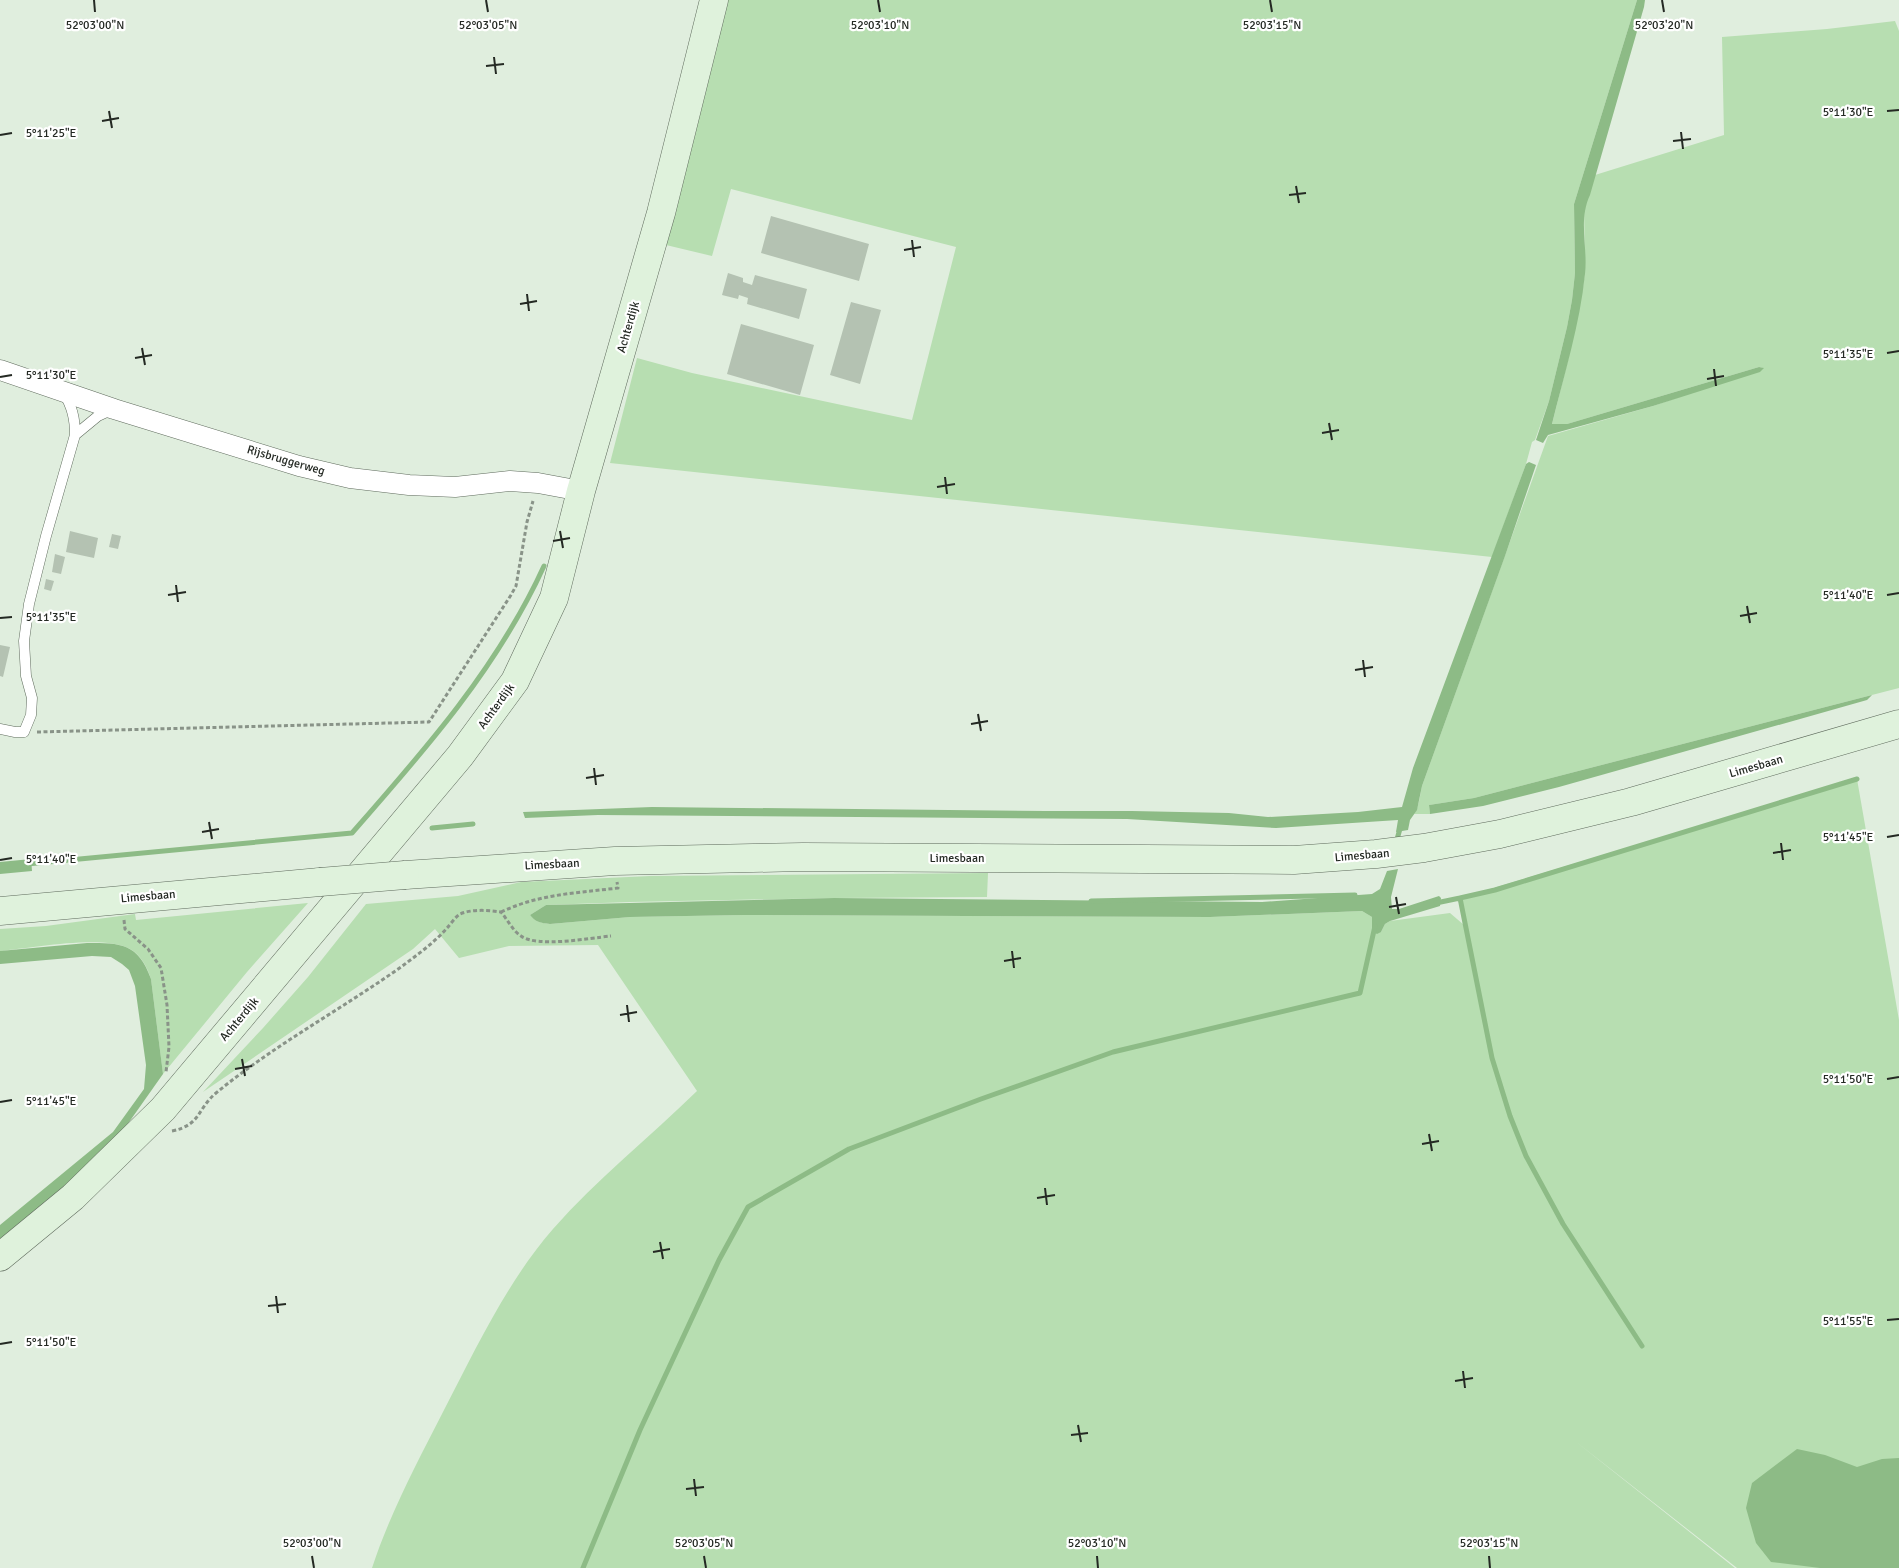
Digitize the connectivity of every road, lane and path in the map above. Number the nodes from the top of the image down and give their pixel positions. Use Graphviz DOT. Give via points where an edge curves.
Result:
graph roads {
  1 [pos="714,0"];
  2 [pos="0,370"];
  3 [pos="63,392"];
  4 [pos="114,409"];
  5 [pos="75,435"];
  6 [pos="538,483"];
  7 [pos="581,491"];
  8 [pos="1899,724"];
  9 [pos="0,730"];
  10 [pos="53,731"];
  11 [pos="615,861"];
  12 [pos="122,898"];
  13 [pos="0,911"];
  14 [pos="501,912"];
  15 [pos="611,936"];
  16 [pos="166,1074"];
  17 [pos="216,1093"];
  18 [pos="0,1257"];
  1 -- 7 [label="main road, Achterdijk" via="661,214"];
  2 -- 3 [label="street, Rijsbruggerweg"];
  3 -- 4 [label="street, Rijsbruggerweg"];
  3 -- 5 [label="lane" via="72,407"];
  4 -- 5 [label="lane" via="98,416"];
  4 -- 6 [label="street, Rijsbruggerweg" via="299,466 350,478 446,487 510,481"];
  5 -- 9 [label="lane" via="29,604 24,641 26,676 32,698 31,715 24,732"];
  6 -- 7 [label="street, Rijsbruggerweg"];
  6 -- 10 [label="path" via="516,586 429,722"];
  7 -- 18 [label="main road, Achterdijk" via="554,598 515,681 460,756 162,1110 74,1197"];
  8 -- 11 [label="main road, Limesbaan" via="1631,802 1500,834 1376,854 1294,860 803,857"];
  11 -- 12 [label="main road, Limesbaan, bridge"];
  11 -- 14 [label="path" via="618,888 552,895 521,902"];
  12 -- 13 [label="main road, Limesbaan"];
  12 -- 16 [label="path" via="125,929 148,949 161,968 168,1013"];
  14 -- 15 [label="path" via="519,935 528,940 541,942"];
  14 -- 17 [label="path" via="490,910 458,914 447,928 401,967"];
}
